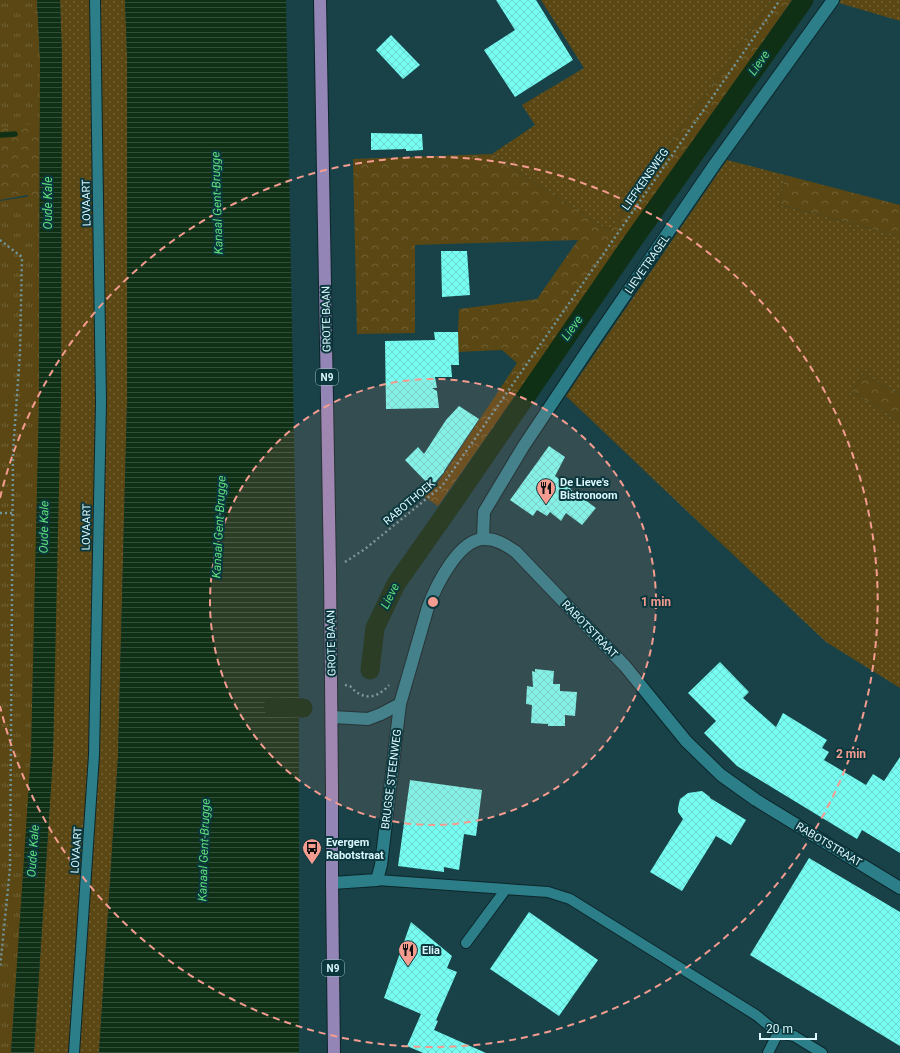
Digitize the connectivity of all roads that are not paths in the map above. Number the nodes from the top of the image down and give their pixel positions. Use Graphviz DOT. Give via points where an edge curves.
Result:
graph roads {
  1 [pos="94,0"];
  2 [pos="320,0"];
  3 [pos="833,0"];
  4 [pos="483,538"];
  5 [pos="400,704"];
  6 [pos="332,716"];
  7 [pos="377,880"];
  8 [pos="332,883"];
  9 [pos="900,888"];
  10 [pos="506,889"];
  11 [pos="466,942"];
  12 [pos="778,1033"];
  13 [pos="74,1053"];
  14 [pos="334,1053"];
  15 [pos="768,1053"];
  16 [pos="822,1053"];
  1 -- 13 [label="lane, LOVAART" via="101,402 94,747"];
  2 -- 6 [label="main road, GROTE BAAN / N9"];
  3 -- 4 [label="street, LIEVETRAGEL" via="588,348 523,447 484,512"];
  4 -- 5 [label="street" via="473,542 454,559 433,595"];
  4 -- 9 [label="street, RABOTSTRAAT" via="502,542 516,552 626,666 686,741 721,775 756,800"];
  5 -- 6 [label="street" via="368,719"];
  5 -- 7 [label="street, BRUGSE STEENWEG" via="381,865"];
  6 -- 8 [label="main road, N9"];
  7 -- 8 [label="street"];
  7 -- 10 [label="lane"];
  8 -- 14 [label="main road, N9"];
  10 -- 11 [label="lane"];
  10 -- 12 [label="lane" via="548,892 570,899 756,1015"];
  12 -- 15 [label="lane"];
  12 -- 16 [label="lane" via="794,1036"];
}
